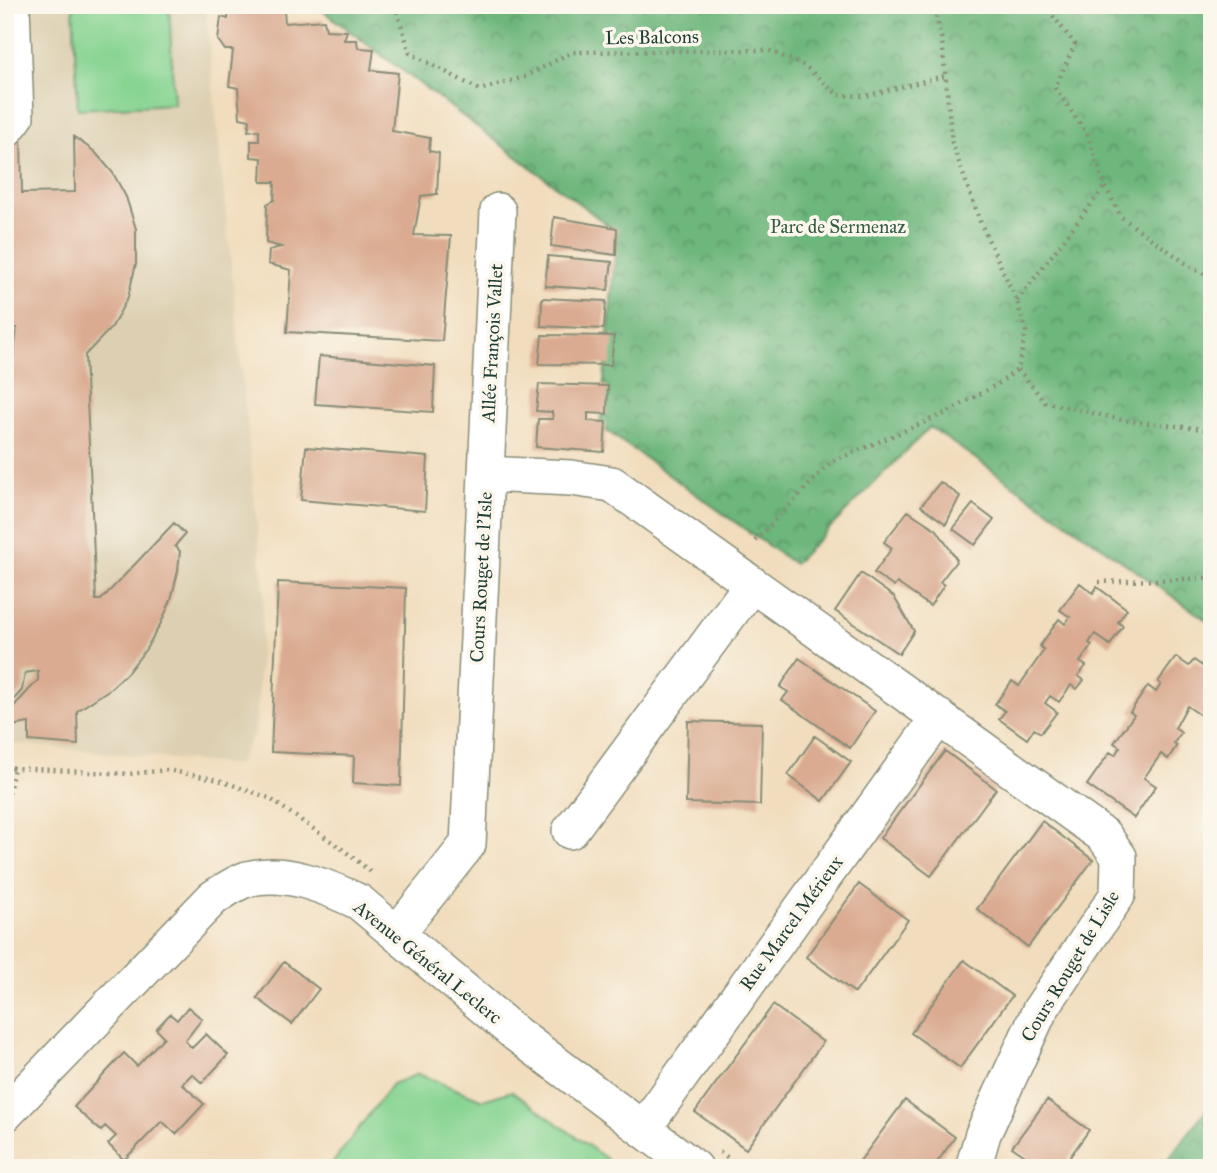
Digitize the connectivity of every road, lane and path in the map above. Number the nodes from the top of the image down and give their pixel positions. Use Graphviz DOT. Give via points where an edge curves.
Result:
graph roads {
  1 [pos="12,5"];
  2 [pos="395,5"];
  3 [pos="933,5"];
  4 [pos="1044,5"];
  5 [pos="944,76"];
  6 [pos="5,131"];
  7 [pos="1105,186"];
  8 [pos="498,211"];
  9 [pos="1212,278"];
  10 [pos="1017,301"];
  11 [pos="1018,369"];
  12 [pos="1212,430"];
  13 [pos="486,474"];
  14 [pos="755,541"];
  15 [pos="1212,578"];
  16 [pos="1099,582"];
  17 [pos="752,584"];
  18 [pos="939,718"];
  19 [pos="5,765"];
  20 [pos="14,768"];
  21 [pos="167,770"];
  22 [pos="9,793"];
  23 [pos="570,831"];
  24 [pos="398,932"];
  25 [pos="5,1114"];
  26 [pos="1212,1124"];
  27 [pos="1202,1125"];
  28 [pos="643,1129"];
  29 [pos="5,1149"];
  30 [pos="17,1168"];
  31 [pos="695,1168"];
  32 [pos="973,1168"];
  1 -- 6 [label="street" via="16,117"];
  2 -- 5 [label="path, Les Balcons" via="410,53 480,90 524,76 572,52 768,50 804,66 838,95 865,96"];
  3 -- 5 [label="path" via="942,40"];
  4 -- 7 [label="path" via="1075,44 1055,88 1087,134"];
  5 -- 10 [label="path" via="952,143 981,224"];
  7 -- 9 [label="path" via="1121,217"];
  7 -- 10 [label="path"];
  8 -- 13 [label="street, Allée François Vallet"];
  10 -- 11 [label="path" via="1026,332"];
  11 -- 12 [label="path" via="1045,402 1122,420"];
  11 -- 14 [label="path" via="946,414 831,462"];
  13 -- 17 [label="street, Cours Rouget de l'Isle" via="612,484"];
  13 -- 24 [label="street, Cours Rouget de l'Isle" via="468,844"];
  15 -- 16 [label="path"];
  17 -- 18 [label="street, Cours Rouget de l'Isle"];
  17 -- 23 [label="street"];
  18 -- 28 [label="street, Rue Marcel Mérieux"];
  18 -- 32 [label="street, Cours Rouget de Lisle" via="1104,836 1119,857 1118,894 1040,1010 983,1134"];
  19 -- 20 [label="path"];
  20 -- 21 [label="path" via="129,774"];
  20 -- 22 [label="path"];
  24 -- 25 [label="street, Avenue Général Leclerc" via="359,902 303,879 248,879 213,898"];
  24 -- 28 [label="street, Avenue Général Leclerc" via="516,1034"];
  26 -- 27 [label="path"];
  28 -- 31 [label="street, Avenue Général Leclerc"];
  29 -- 30 [label="path"];
}
